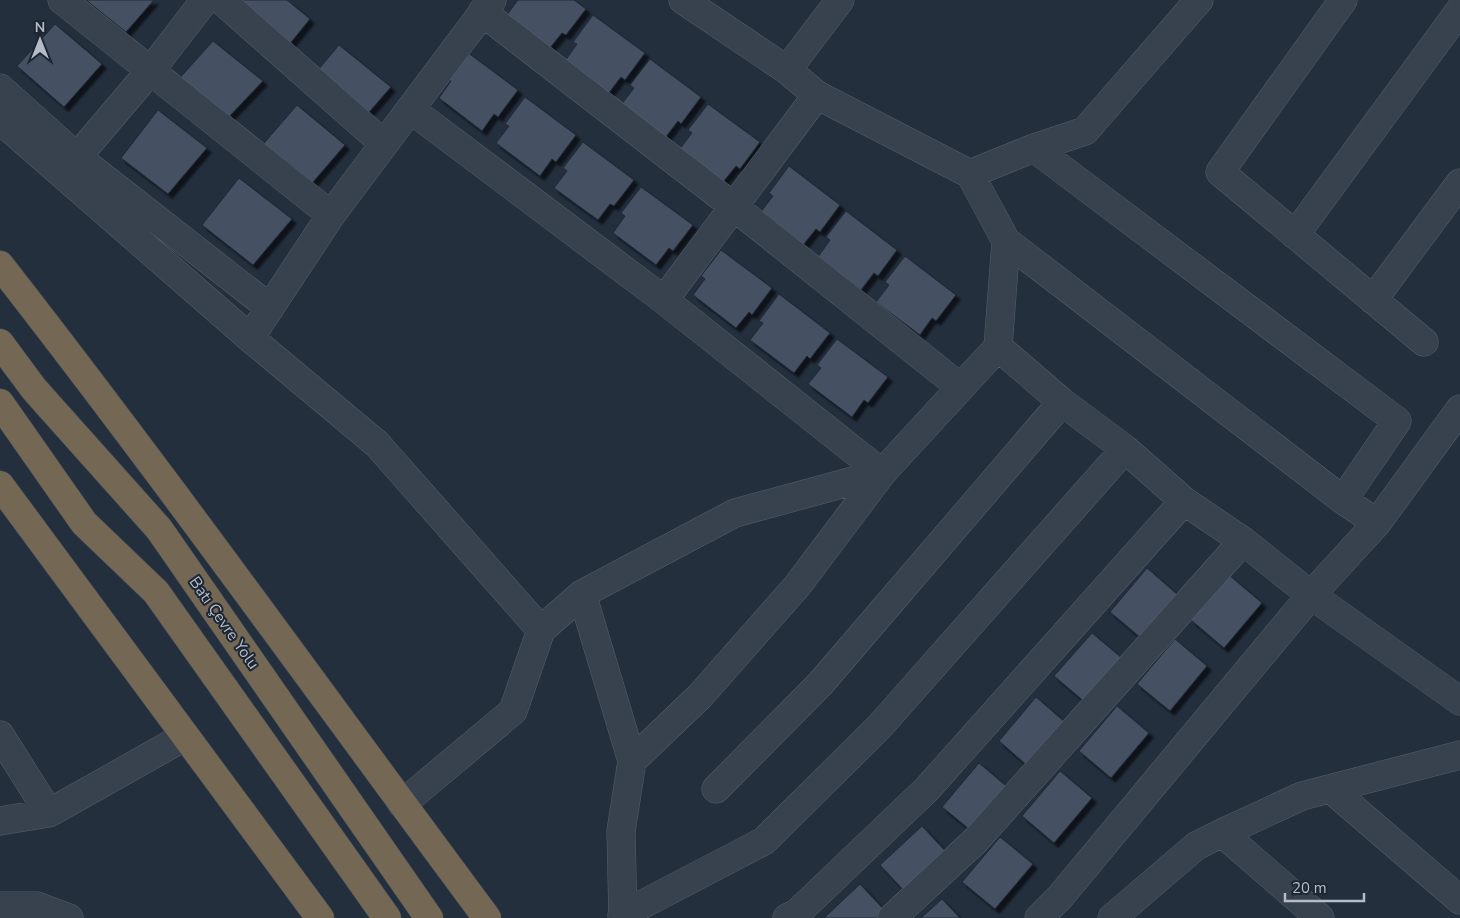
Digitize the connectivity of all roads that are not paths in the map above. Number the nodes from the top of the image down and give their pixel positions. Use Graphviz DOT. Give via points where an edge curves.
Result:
graph roads {
  1 [pos="62,0"];
  2 [pos="205,0"];
  3 [pos="221,0"];
  4 [pos="683,0"];
  5 [pos="840,0"];
  6 [pos="1199,0"];
  7 [pos="1343,0"];
  8 [pos="487,6"];
  9 [pos="1460,10"];
  10 [pos="151,70"];
  11 [pos="787,70"];
  12 [pos="0,88"];
  13 [pos="817,95"];
  14 [pos="410,109"];
  15 [pos="0,120"];
  16 [pos="384,144"];
  17 [pos="1034,148"];
  18 [pos="77,157"];
  19 [pos="970,174"];
  20 [pos="1460,183"];
  21 [pos="733,206"];
  22 [pos="331,215"];
  23 [pos="1295,235"];
  24 [pos="1006,241"];
  25 [pos="0,265"];
  26 [pos="664,300"];
  27 [pos="1373,300"];
  28 [pos="270,308"];
  29 [pos="250,338"];
  30 [pos="1424,342"];
  31 [pos="0,343"];
  32 [pos="998,347"];
  33 [pos="960,386"];
  34 [pos="1062,402"];
  35 [pos="0,403"];
  36 [pos="1460,409"];
  37 [pos="1125,449"];
  38 [pos="882,473"];
  39 [pos="0,484"];
  40 [pos="1343,500"];
  41 [pos="1184,501"];
  42 [pos="1377,522"];
  43 [pos="1242,541"];
  44 [pos="582,594"];
  45 [pos="1312,595"];
  46 [pos="541,630"];
  47 [pos="1460,701"];
  48 [pos="0,735"];
  49 [pos="184,737"];
  50 [pos="1460,755"];
  51 [pos="632,760"];
  52 [pos="716,789"];
  53 [pos="1332,790"];
  54 [pos="402,804"];
  55 [pos="49,813"];
  56 [pos="0,821"];
  57 [pos="1222,833"];
  58 [pos="1460,900"];
  59 [pos="0,906"];
  60 [pos="623,917"];
  61 [pos="68,918"];
  62 [pos="320,918"];
  63 [pos="387,918"];
  64 [pos="429,918"];
  65 [pos="487,918"];
  66 [pos="787,918"];
  67 [pos="892,918"];
  68 [pos="1039,918"];
  69 [pos="1112,918"];
  70 [pos="1320,918"];
  1 -- 10 [label="street"];
  2 -- 10 [label="street"];
  3 -- 16 [label="street"];
  4 -- 11 [label="street"];
  5 -- 11 [label="street"];
  6 -- 17 [label="street" via="1085,132"];
  7 -- 23 [label="street" via="1220,172"];
  8 -- 14 [label="street"];
  8 -- 21 [label="street"];
  9 -- 23 [label="street"];
  10 -- 18 [label="street"];
  10 -- 22 [label="street"];
  11 -- 13 [label="street"];
  12 -- 18 [label="street"];
  13 -- 19 [label="street"];
  13 -- 21 [label="street"];
  14 -- 16 [label="street"];
  14 -- 26 [label="street"];
  15 -- 29 [label="street"];
  16 -- 22 [label="street"];
  17 -- 19 [label="street"];
  17 -- 40 [label="street" via="1397,421"];
  18 -- 28 [label="street"];
  19 -- 24 [label="street"];
  20 -- 27 [label="street"];
  21 -- 26 [label="street"];
  21 -- 33 [label="street"];
  22 -- 28 [label="street"];
  23 -- 27 [label="street"];
  24 -- 32 [label="street"];
  24 -- 40 [label="street"];
  25 -- 54 [label="highway" via="91,381"];
  26 -- 38 [label="street"];
  27 -- 30 [label="street"];
  28 -- 29 [label="street"];
  29 -- 46 [label="street" via="377,444"];
  31 -- 64 [label="highway, Batı Çevre Yolu" via="34,389 159,529"];
  32 -- 33 [label="street"];
  32 -- 34 [label="street"];
  33 -- 38 [label="street"];
  34 -- 37 [label="street"];
  34 -- 52 [label="street" via="820,682"];
  35 -- 63 [label="highway" via="84,522 156,592"];
  36 -- 42 [label="street"];
  37 -- 41 [label="street"];
  37 -- 60 [label="street" via="880,726 764,841"];
  38 -- 44 [label="street" via="734,513"];
  38 -- 51 [label="street" via="797,586 700,696"];
  39 -- 49 [label="highway"];
  40 -- 42 [label="street"];
  41 -- 43 [label="street"];
  41 -- 66 [label="street" via="926,789 797,913"];
  42 -- 45 [label="street"];
  43 -- 45 [label="street"];
  43 -- 67 [label="street" via="975,841"];
  44 -- 46 [label="street"];
  44 -- 51 [label="street"];
  45 -- 47 [label="street"];
  45 -- 68 [label="street"];
  46 -- 54 [label="street" via="513,711"];
  48 -- 55 [label="street"];
  49 -- 55 [label="street"];
  49 -- 62 [label="highway"];
  50 -- 53 [label="street"];
  51 -- 60 [label="street" via="621,831"];
  53 -- 57 [label="street" via="1302,796"];
  53 -- 58 [label="street"];
  54 -- 65 [label="highway"];
  55 -- 56 [label="street"];
  57 -- 69 [label="street" via="1196,846"];
  57 -- 70 [label="street"];
  59 -- 61 [label="street" via="37,906"];
}
